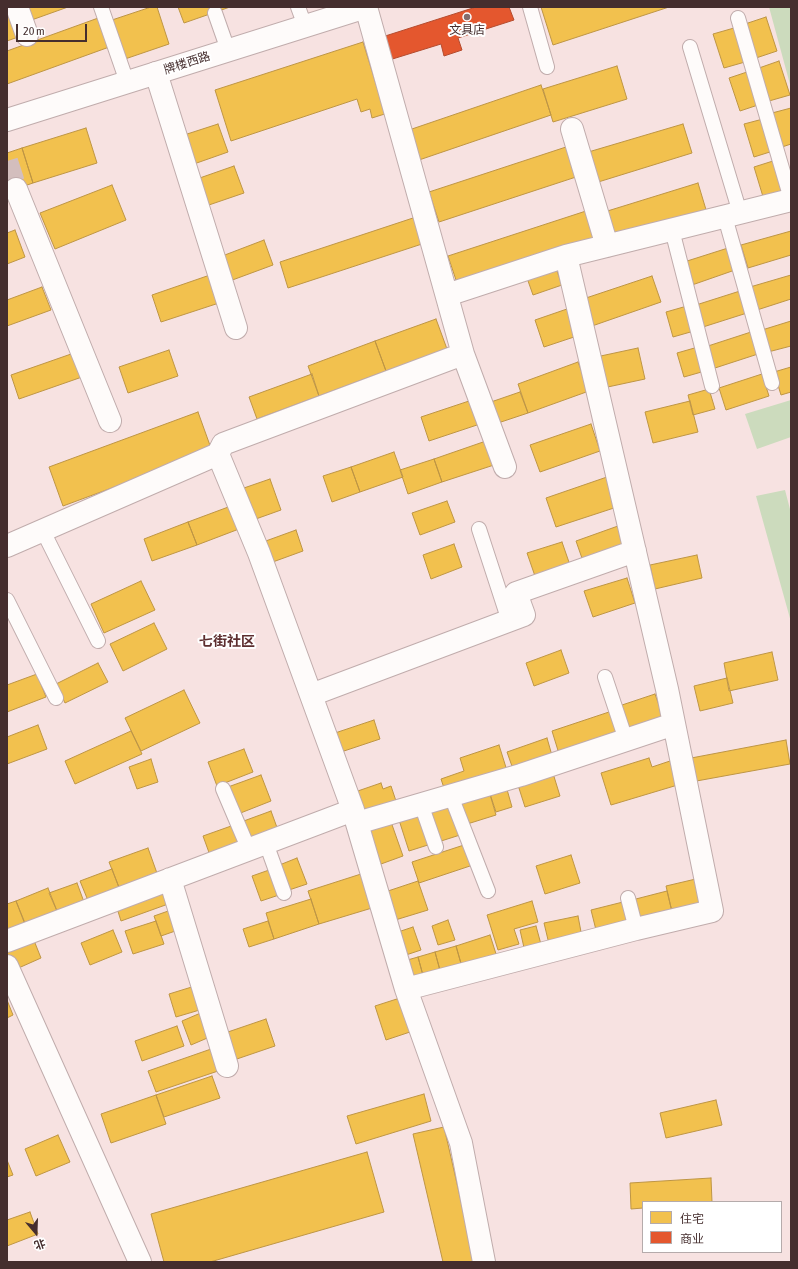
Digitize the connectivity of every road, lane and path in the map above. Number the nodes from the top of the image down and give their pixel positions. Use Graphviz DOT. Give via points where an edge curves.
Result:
graph roads {
  1 [pos="17,7"];
  2 [pos="101,7"];
  3 [pos="366,7"];
  4 [pos="530,7"];
  5 [pos="215,13"];
  6 [pos="301,16"];
  7 [pos="738,18"];
  8 [pos="27,35"];
  9 [pos="690,47"];
  10 [pos="228,50"];
  11 [pos="547,67"];
  12 [pos="156,73"];
  13 [pos="127,82"];
  14 [pos="7,120"];
  15 [pos="572,129"];
  16 [pos="16,189"];
  17 [pos="791,200"];
  18 [pos="732,215"];
  19 [pos="672,230"];
  20 [pos="607,246"];
  21 [pos="566,256"];
  22 [pos="447,295"];
  23 [pos="236,328"];
  24 [pos="463,354"];
  25 [pos="772,383"];
  26 [pos="712,386"];
  27 [pos="110,421"];
  28 [pos="218,454"];
  29 [pos="504,467"];
  30 [pos="478,530"];
  31 [pos="44,531"];
  32 [pos="7,546"];
  33 [pos="635,551"];
  34 [pos="7,600"];
  35 [pos="509,621"];
  36 [pos="98,641"];
  37 [pos="605,677"];
  38 [pos="311,695"];
  39 [pos="56,698"];
  40 [pos="674,724"];
  41 [pos="626,740"];
  42 [pos="223,789"];
  43 [pos="451,796"];
  44 [pos="421,804"];
  45 [pos="355,817"];
  46 [pos="436,846"];
  47 [pos="257,847"];
  48 [pos="170,879"];
  49 [pos="488,891"];
  50 [pos="284,893"];
  51 [pos="628,898"];
  52 [pos="636,929"];
  53 [pos="7,941"];
  54 [pos="7,966"];
  55 [pos="406,989"];
  56 [pos="227,1066"];
  57 [pos="140,1262"];
  58 [pos="484,1262"];
  1 -- 8 [label="street"];
  2 -- 13 [label="lane"];
  3 -- 6 [label="street, 牌楼西路"];
  3 -- 22 [label="street"];
  4 -- 11 [label="lane"];
  5 -- 10 [label="lane"];
  6 -- 10 [label="street, 牌楼西路"];
  7 -- 17 [label="lane"];
  9 -- 18 [label="lane"];
  10 -- 12 [label="street, 牌楼西路"];
  12 -- 13 [label="street, 牌楼西路"];
  12 -- 23 [label="street"];
  13 -- 14 [label="street, 牌楼西路"];
  15 -- 20 [label="street"];
  16 -- 27 [label="street"];
  17 -- 18 [label="street"];
  18 -- 19 [label="street"];
  18 -- 25 [label="lane"];
  19 -- 20 [label="street"];
  19 -- 26 [label="lane"];
  20 -- 21 [label="street"];
  21 -- 22 [label="street"];
  21 -- 33 [label="street"];
  22 -- 24 [label="street"];
  24 -- 28 [label="street" via="223,444"];
  24 -- 29 [label="street"];
  28 -- 31 [label="street"];
  28 -- 38 [label="street" via="259,553"];
  30 -- 35 [label="lane"];
  31 -- 32 [label="street"];
  31 -- 36 [label="lane"];
  33 -- 35 [label="street" via="516,593 524,615"];
  33 -- 40 [label="street"];
  34 -- 39 [label="lane"];
  35 -- 38 [label="street"];
  37 -- 41 [label="lane"];
  38 -- 45 [label="street"];
  40 -- 41 [label="street"];
  40 -- 52 [label="street" via="712,910"];
  41 -- 43 [label="street"];
  42 -- 47 [label="lane"];
  43 -- 44 [label="street"];
  43 -- 49 [label="lane"];
  44 -- 45 [label="street"];
  44 -- 46 [label="lane"];
  45 -- 47 [label="street"];
  45 -- 55 [label="street"];
  47 -- 48 [label="street"];
  47 -- 50 [label="lane"];
  48 -- 53 [label="street"];
  48 -- 56 [label="street"];
  51 -- 52 [label="lane"];
  52 -- 55 [label="street"];
  54 -- 57 [label="street"];
  55 -- 58 [label="street" via="461,1143"];
}
